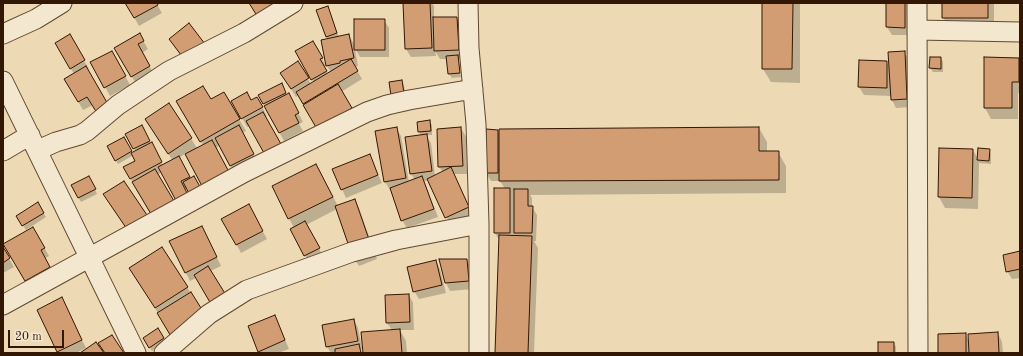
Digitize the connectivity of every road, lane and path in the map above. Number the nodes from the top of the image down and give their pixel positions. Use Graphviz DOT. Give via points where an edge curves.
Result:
graph roads {
  1 [pos="62,3"];
  2 [pos="293,3"];
  3 [pos="468,3"];
  4 [pos="917,3"];
  5 [pos="917,30"];
  6 [pos="1020,32"];
  7 [pos="3,34"];
  8 [pos="3,80"];
  9 [pos="473,89"];
  10 [pos="34,142"];
  11 [pos="3,151"];
  12 [pos="479,224"];
  13 [pos="90,258"];
  14 [pos="3,305"];
  15 [pos="136,353"];
  16 [pos="164,353"];
  17 [pos="479,353"];
  18 [pos="918,353"];
  1 -- 7 [label="street" via="36,19"];
  2 -- 10 [label="street" via="244,33 169,71 118,105 80,135 56,142"];
  3 -- 9 [label="street"];
  4 -- 5 [label="street"];
  5 -- 6 [label="street"];
  5 -- 18 [label="street"];
  8 -- 10 [label="street"];
  9 -- 12 [label="street"];
  9 -- 13 [label="street" via="409,100 367,112 245,172"];
  10 -- 11 [label="street"];
  10 -- 13 [label="street"];
  12 -- 16 [label="street" via="396,240 352,252 247,290 209,314"];
  12 -- 17 [label="street"];
  13 -- 14 [label="street"];
  13 -- 15 [label="street"];
}
